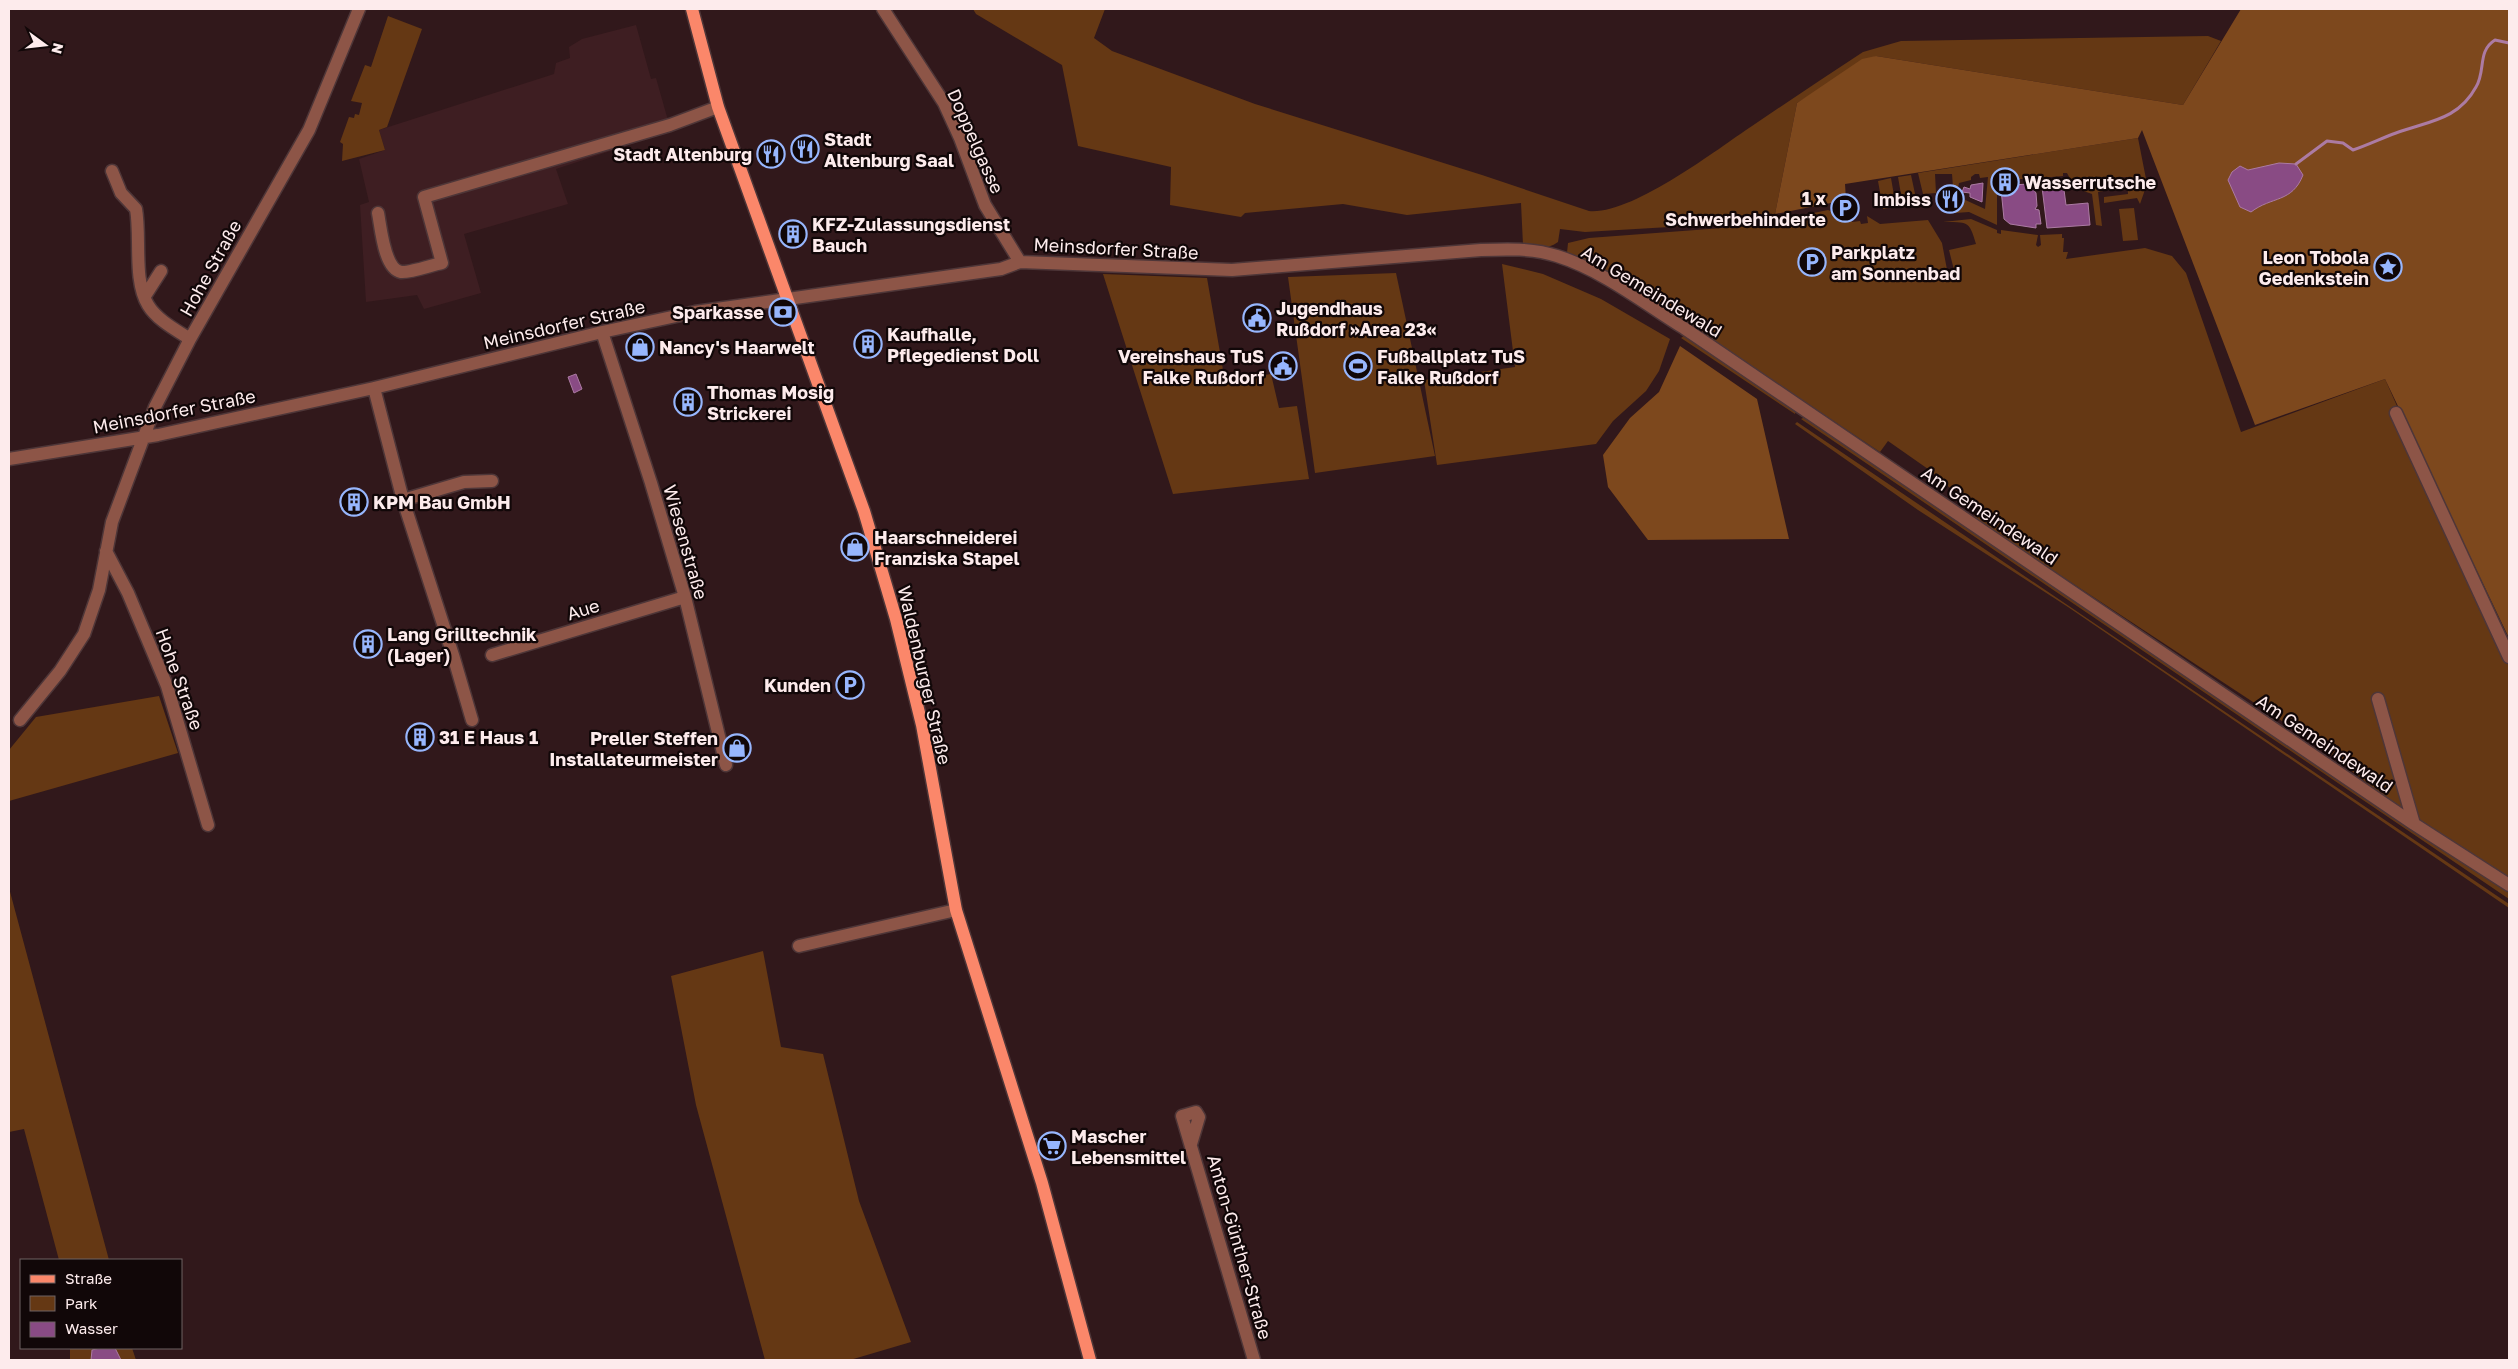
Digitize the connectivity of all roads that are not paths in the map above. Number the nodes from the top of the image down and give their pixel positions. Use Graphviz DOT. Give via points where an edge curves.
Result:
graph roads {
  1 [pos="359,9"];
  2 [pos="692,9"];
  3 [pos="883,9"];
  4 [pos="718,107"];
  5 [pos="112,171"];
  6 [pos="378,213"];
  7 [pos="1538,252"];
  8 [pos="1020,262"];
  9 [pos="161,271"];
  10 [pos="145,296"];
  11 [pos="788,299"];
  12 [pos="602,332"];
  13 [pos="190,339"];
  14 [pos="374,388"];
  15 [pos="2396,413"];
  16 [pos="144,436"];
  17 [pos="9,459"];
  18 [pos="492,481"];
  19 [pos="403,500"];
  20 [pos="106,551"];
  21 [pos="685,597"];
  22 [pos="492,655"];
  23 [pos="2509,657"];
  24 [pos="2378,699"];
  25 [pos="20,720"];
  26 [pos="472,720"];
  27 [pos="726,765"];
  28 [pos="2414,824"];
  29 [pos="208,825"];
  30 [pos="2509,885"];
  31 [pos="956,910"];
  32 [pos="799,946"];
  33 [pos="1191,1144"];
  34 [pos="1090,1360"];
  35 [pos="1254,1360"];
  1 -- 13 [label="street, Hohe Straße" via="308,130"];
  2 -- 4 [label="main road, Waldenburger Straße"];
  3 -- 8 [label="street, Doppelgasse" via="944,103 985,205"];
  4 -- 6 [label="street" via="670,125 424,198 442,263 401,272 393,269 388,262"];
  4 -- 11 [label="main road, Waldenburger Straße"];
  5 -- 10 [label="street" via="121,193 136,209 140,278"];
  7 -- 8 [label="street, Meinsdorfer Straße" via="1481,250 1232,270"];
  7 -- 28 [label="street, Am Gemeindewald" via="1576,263 1684,328"];
  8 -- 11 [label="street, Meinsdorfer Straße" via="1001,268"];
  9 -- 10 [label="street"];
  10 -- 13 [label="street" via="148,305 162,320"];
  11 -- 12 [label="street, Meinsdorfer Straße" via="695,312"];
  11 -- 31 [label="main road, Waldenburger Straße" via="864,511 896,619 922,725"];
  12 -- 14 [label="street, Meinsdorfer Straße"];
  12 -- 21 [label="street, Wiesenstraße"];
  13 -- 16 [label="street, Hohe Straße"];
  14 -- 16 [label="street, Meinsdorfer Straße"];
  14 -- 19 [label="street"];
  15 -- 23 [label="street"];
  16 -- 17 [label="street, Meinsdorfer Straße"];
  16 -- 20 [label="street, Hohe Straße" via="115,514"];
  18 -- 19 [label="street" via="464,482"];
  19 -- 26 [label="street"];
  20 -- 25 [label="street, Hohe Straße" via="99,590 84,634 60,671"];
  20 -- 29 [label="street, Hohe Straße" via="167,686"];
  21 -- 22 [label="street, Aue"];
  21 -- 27 [label="street, Wiesenstraße"];
  24 -- 28 [label="street, Am Gemeindewald"];
  28 -- 30 [label="street, Am Gemeindewald"];
  31 -- 32 [label="street"];
  31 -- 34 [label="main road, Waldenburger Straße" via="1042,1183"];
  33 -- 35 [label="street, Anton-Günther-Straße"];
}
